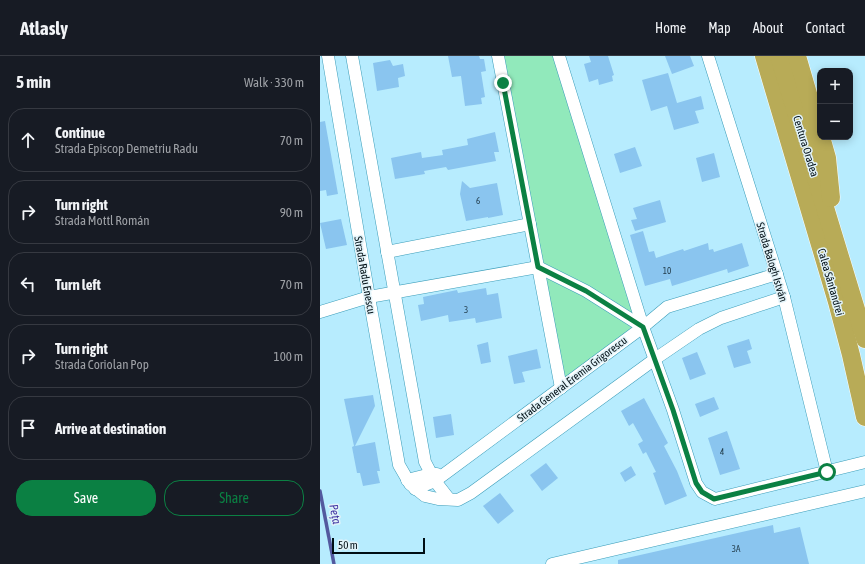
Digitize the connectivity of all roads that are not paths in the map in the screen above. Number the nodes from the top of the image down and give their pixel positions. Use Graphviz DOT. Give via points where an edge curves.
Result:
graph roads {
  1 [pos="328,56"];
  2 [pos="352,56"];
  3 [pos="498,56"];
  4 [pos="559,56"];
  5 [pos="708,56"];
  6 [pos="753,56"];
  7 [pos="764,56"];
  8 [pos="779,56"];
  9 [pos="797,56"];
  10 [pos="817,126"];
  11 [pos="821,140"];
  12 [pos="792,148"];
  13 [pos="530,224"];
  14 [pos="834,235"];
  15 [pos="387,252"];
  16 [pos="538,267"];
  17 [pos="777,274"];
  18 [pos="394,292"];
  19 [pos="369,297"];
  20 [pos="784,297"];
  21 [pos="320,312"];
  22 [pos="643,327"];
  23 [pos="865,340"];
  24 [pos="655,358"];
  25 [pos="561,388"];
  26 [pos="865,417"];
  27 [pos="865,462"];
  28 [pos="827,472"];
  29 [pos="436,476"];
  30 [pos="411,484"];
  31 [pos="865,492"];
  32 [pos="449,499"];
  33 [pos="552,564"];
  1 -- 19 [label="street, Strada Radu Enescu"];
  2 -- 15 [label="street"];
  3 -- 13 [label="street"];
  4 -- 22 [label="street"];
  5 -- 17 [label="street, Strada Balogh István"];
  6 -- 12 [label="highway"];
  7 -- 12 [label="highway, Centura Oradea"];
  8 -- 14 [label="highway, Centura Oradea"];
  9 -- 10 [label="highway"];
  11 -- 14 [label="highway" via="827,158"];
  12 -- 26 [label="highway, Calea Sântandrei" via="851,355"];
  13 -- 15 [label="street"];
  13 -- 16 [label="street"];
  14 -- 23 [label="highway, Calea Sântandrei"];
  15 -- 18 [label="street"];
  16 -- 18 [label="street"];
  16 -- 22 [label="street" via="586,291"];
  16 -- 25 [label="street"];
  17 -- 20 [label="street, Strada Balogh István"];
  17 -- 22 [label="street, Strada General Eremia Grigorescu" via="667,307"];
  18 -- 19 [label="street"];
  18 -- 29 [label="street" via="425,462"];
  19 -- 21 [label="street"];
  19 -- 30 [label="street, Strada Radu Enescu" via="399,464"];
  20 -- 24 [label="street" via="713,322"];
  20 -- 28 [label="street, Strada Balogh István"];
  22 -- 24 [label="street"];
  22 -- 25 [label="street, Strada General Eremia Grigorescu"];
  24 -- 28 [label="street" via="696,483 702,492 714,499"];
  24 -- 32 [label="street" via="471,493 458,500"];
  25 -- 29 [label="street, Strada General Eremia Grigorescu"];
  27 -- 28 [label="street"];
  29 -- 30 [label="street, Strada General Eremia Grigorescu"];
  29 -- 32 [label="street"];
  30 -- 32 [label="street" via="425,496"];
  31 -- 33 [label="street"];
}
